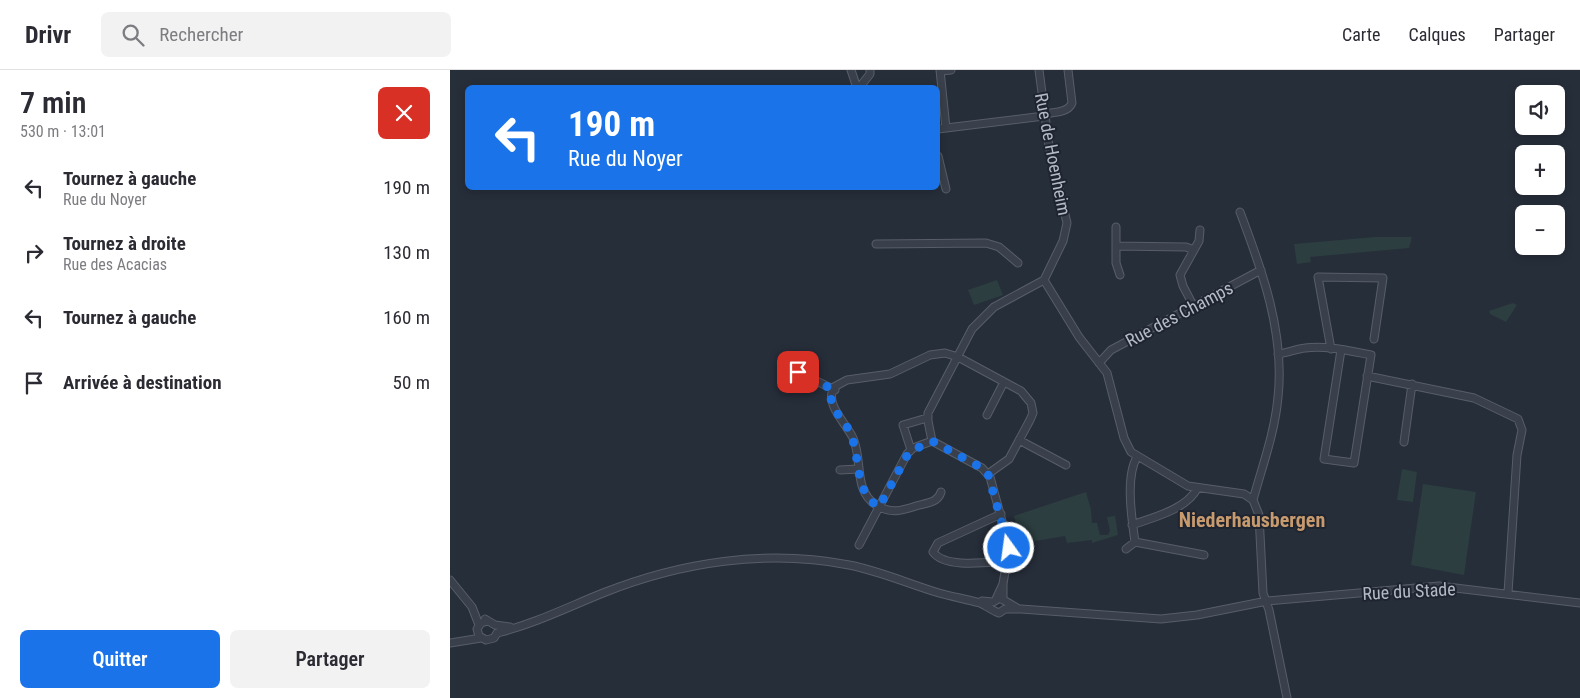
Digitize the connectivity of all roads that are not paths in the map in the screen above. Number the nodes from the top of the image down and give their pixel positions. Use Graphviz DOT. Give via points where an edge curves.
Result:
graph roads {
  1 [pos="852,70"];
  2 [pos="870,70"];
  3 [pos="951,70"];
  4 [pos="1039,70"];
  5 [pos="1068,70"];
  6 [pos="941,71"];
  7 [pos="857,85"];
  8 [pos="861,85"];
  9 [pos="1044,115"];
  10 [pos="946,128"];
  11 [pos="940,129"];
  12 [pos="940,164"];
  13 [pos="946,189"];
  14 [pos="1240,212"];
  15 [pos="1116,226"];
  16 [pos="1200,230"];
  17 [pos="876,244"];
  18 [pos="1116,246"];
  19 [pos="1194,250"];
  20 [pos="1018,263"];
  21 [pos="1261,270"];
  22 [pos="1120,275"];
  23 [pos="1044,280"];
  24 [pos="1194,307"];
  25 [pos="1374,338"];
  26 [pos="1331,349"];
  27 [pos="1341,350"];
  28 [pos="1278,354"];
  29 [pos="958,357"];
  30 [pos="1099,363"];
  31 [pos="798,372"];
  32 [pos="1367,376"];
  33 [pos="1004,382"];
  34 [pos="1412,384"];
  35 [pos="834,390"];
  36 [pos="987,415"];
  37 [pos="927,418"];
  38 [pos="1019,440"];
  39 [pos="932,441"];
  40 [pos="1404,442"];
  41 [pos="910,450"];
  42 [pos="1137,457"];
  43 [pos="1066,465"];
  44 [pos="858,469"];
  45 [pos="840,470"];
  46 [pos="988,474"];
  47 [pos="1197,489"];
  48 [pos="941,492"];
  49 [pos="1253,500"];
  50 [pos="879,507"];
  51 [pos="1001,514"];
  52 [pos="1132,525"];
  53 [pos="1135,542"];
  54 [pos="859,545"];
  55 [pos="1126,549"];
  56 [pos="1204,555"];
  57 [pos="1008,561"];
  58 [pos="450,580"];
  59 [pos="1508,593"];
  60 [pos="1267,601"];
  61 [pos="999,603"];
  62 [pos="1580,603"];
  63 [pos="472,607"];
  64 [pos="492,623"];
  65 [pos="478,627"];
  66 [pos="518,628"];
  67 [pos="496,633"];
  68 [pos="481,638"];
  69 [pos="459,642"];
  70 [pos="450,643"];
  71 [pos="1286,698"];
  1 -- 7 [label="street"];
  2 -- 8 [label="street"];
  3 -- 6 [label="street"];
  4 -- 9 [label="street, Rue de Hoenheim"];
  5 -- 9 [label="street" via="1070,107"];
  6 -- 10 [label="street"];
  9 -- 10 [label="street"];
  9 -- 23 [label="street, Rue de Hoenheim" via="1066,222 1063,241"];
  10 -- 11 [label="street"];
  12 -- 13 [label="street"];
  14 -- 21 [label="street"];
  15 -- 18 [label="street"];
  16 -- 19 [label="street"];
  17 -- 20 [label="street" via="986,243 999,247"];
  18 -- 19 [label="street" via="1186,246"];
  18 -- 22 [label="street"];
  19 -- 24 [label="street" via="1180,275 1182,286"];
  21 -- 24 [label="street, Rue des Champs"];
  21 -- 28 [label="street"];
  23 -- 29 [label="street" via="986,314 972,329"];
  23 -- 30 [label="street"];
  24 -- 30 [label="street, Rue des Champs" via="1111,350"];
  25 -- 26 [label="street" via="1383,278 1318,277"];
  26 -- 27 [label="street"];
  26 -- 28 [label="street" via="1306,348"];
  27 -- 32 [label="street" via="1371,354"];
  27 -- 32 [label="street" via="1324,459 1354,464"];
  28 -- 49 [label="street" via="1278,398"];
  29 -- 33 [label="street"];
  29 -- 35 [label="street" via="933,354 890,374 851,379"];
  29 -- 37 [label="street"];
  30 -- 42 [label="street" via="1109,376 1126,443"];
  31 -- 35 [label="street"];
  32 -- 34 [label="street"];
  33 -- 36 [label="street"];
  33 -- 38 [label="street" via="1025,393 1031,403 1032,416"];
  34 -- 40 [label="street"];
  34 -- 59 [label="street" via="1474,398 1518,419 1521,424"];
  35 -- 44 [label="street" via="832,399 853,439"];
  37 -- 39 [label="street"];
  37 -- 41 [label="street" via="903,426"];
  38 -- 43 [label="street"];
  38 -- 46 [label="street" via="1009,459"];
  39 -- 41 [label="street"];
  39 -- 46 [label="street"];
  41 -- 50 [label="street"];
  42 -- 47 [label="street"];
  42 -- 52 [label="street" via="1133,467"];
  44 -- 45 [label="street"];
  44 -- 50 [label="street" via="865,494"];
  46 -- 51 [label="street"];
  47 -- 49 [label="street" via="1244,494"];
  47 -- 52 [label="street" via="1182,505"];
  48 -- 50 [label="street" via="934,501 899,512"];
  49 -- 60 [label="street" via="1259,515 1263,593"];
  50 -- 54 [label="street"];
  51 -- 57 [label="street" via="1009,548"];
  51 -- 57 [label="street" via="949,537 933,549 934,555 958,563"];
  52 -- 53 [label="street"];
  53 -- 55 [label="street"];
  53 -- 56 [label="street"];
  57 -- 61 [label="street"];
  58 -- 63 [label="street"];
  59 -- 60 [label="street, Rue du Stade" via="1438,586"];
  59 -- 62 [label="street, Rue du Stade"];
  60 -- 61 [label="street, Rue du Stade" via="1161,619 1020,609"];
  60 -- 71 [label="street"];
  61 -- 66 [label="street, Rue du Stade" via="972,601 848,565 810,559 750,558 709,563 651,577"];
  63 -- 64 [label="street"];
  63 -- 65 [label="street"];
  64 -- 65 [label="street"];
  64 -- 66 [label="street"];
  64 -- 67 [label="street"];
  65 -- 68 [label="street"];
  65 -- 69 [label="street"];
  66 -- 67 [label="street, Rue du Stade"];
  67 -- 68 [label="street, Rue du Stade" via="489,640"];
  68 -- 69 [label="street"];
  69 -- 70 [label="street"];
}
